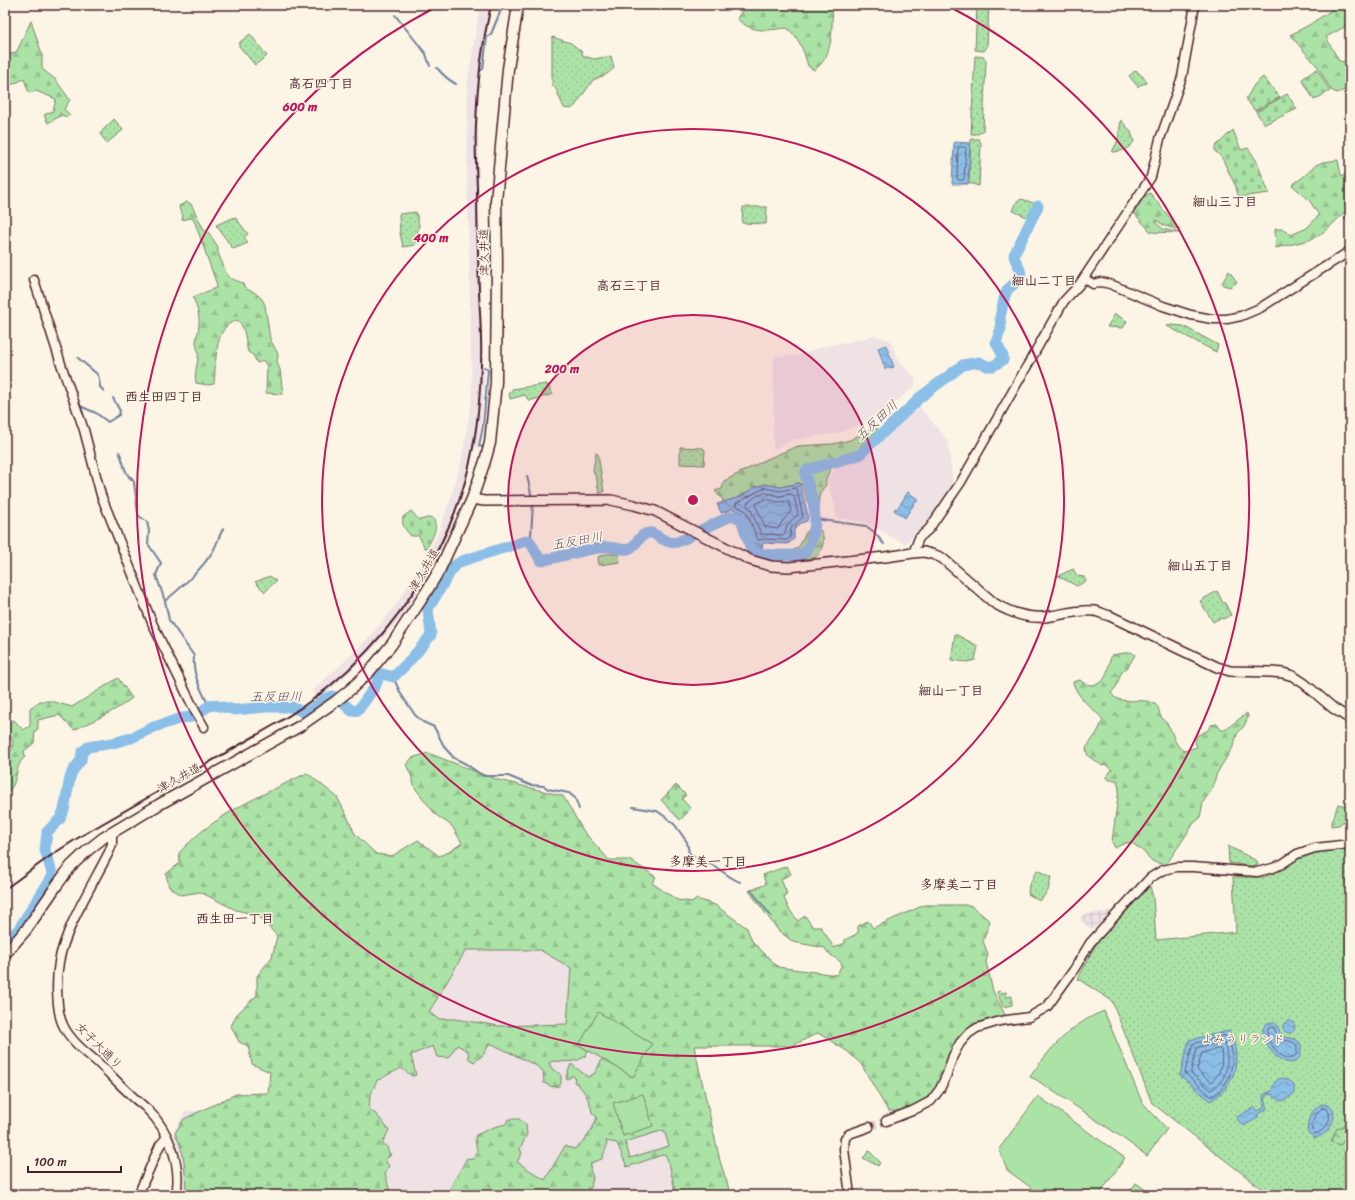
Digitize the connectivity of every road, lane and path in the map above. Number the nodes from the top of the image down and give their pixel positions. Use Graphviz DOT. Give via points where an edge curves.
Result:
graph roads {
  1 [pos="518,5"];
  2 [pos="1195,5"];
  3 [pos="1350,251"];
  4 [pos="1084,278"];
  5 [pos="34,280"];
  6 [pos="472,499"];
  7 [pos="913,553"];
  8 [pos="1350,719"];
  9 [pos="204,728"];
  10 [pos="112,832"];
  11 [pos="1350,844"];
  12 [pos="5,954"];
  13 [pos="886,1121"];
  14 [pos="869,1127"];
  15 [pos="167,1137"];
  16 [pos="138,1195"];
  17 [pos="176,1195"];
  18 [pos="850,1195"];
  1 -- 6 [label="main road, 津久井道" via="508,69 496,201 495,393 490,443"];
  2 -- 4 [label="street" via="1182,77 1160,139 1151,177"];
  3 -- 4 [label="street" via="1260,308 1227,319 1191,315 1110,284 1093,284"];
  4 -- 7 [label="street" via="1064,301 961,482 929,529 919,538"];
  5 -- 9 [label="street" via="84,430 101,495 147,613"];
  6 -- 7 [label="main road" via="611,500 634,505 655,512 750,560 771,566 789,567"];
  6 -- 10 [label="main road, 津久井道" via="432,582 411,616 369,672 339,699 300,726"];
  7 -- 8 [label="main road" via="924,552 942,558 994,603 1014,613 1037,618 1094,611 1110,616 1217,667 1230,671 1271,672 1293,676"];
  10 -- 12 [label="main road, 津久井道" via="72,866 26,930"];
  10 -- 15 [label="street, 女子大通り" via="109,852 73,923 62,951 57,971 60,1018 70,1037 147,1109"];
  11 -- 13 [label="street" via="1314,848 1297,854 1273,868 1258,872 1193,867 1163,870 1150,878 1090,943 1047,1007 1029,1017 994,1022 968,1034 960,1043 940,1089 931,1101 912,1112"];
  14 -- 18 [label="street" via="845,1138"];
  15 -- 16 [label="street" via="160,1146"];
  15 -- 17 [label="street, 女子大通り" via="177,1166"];
}
